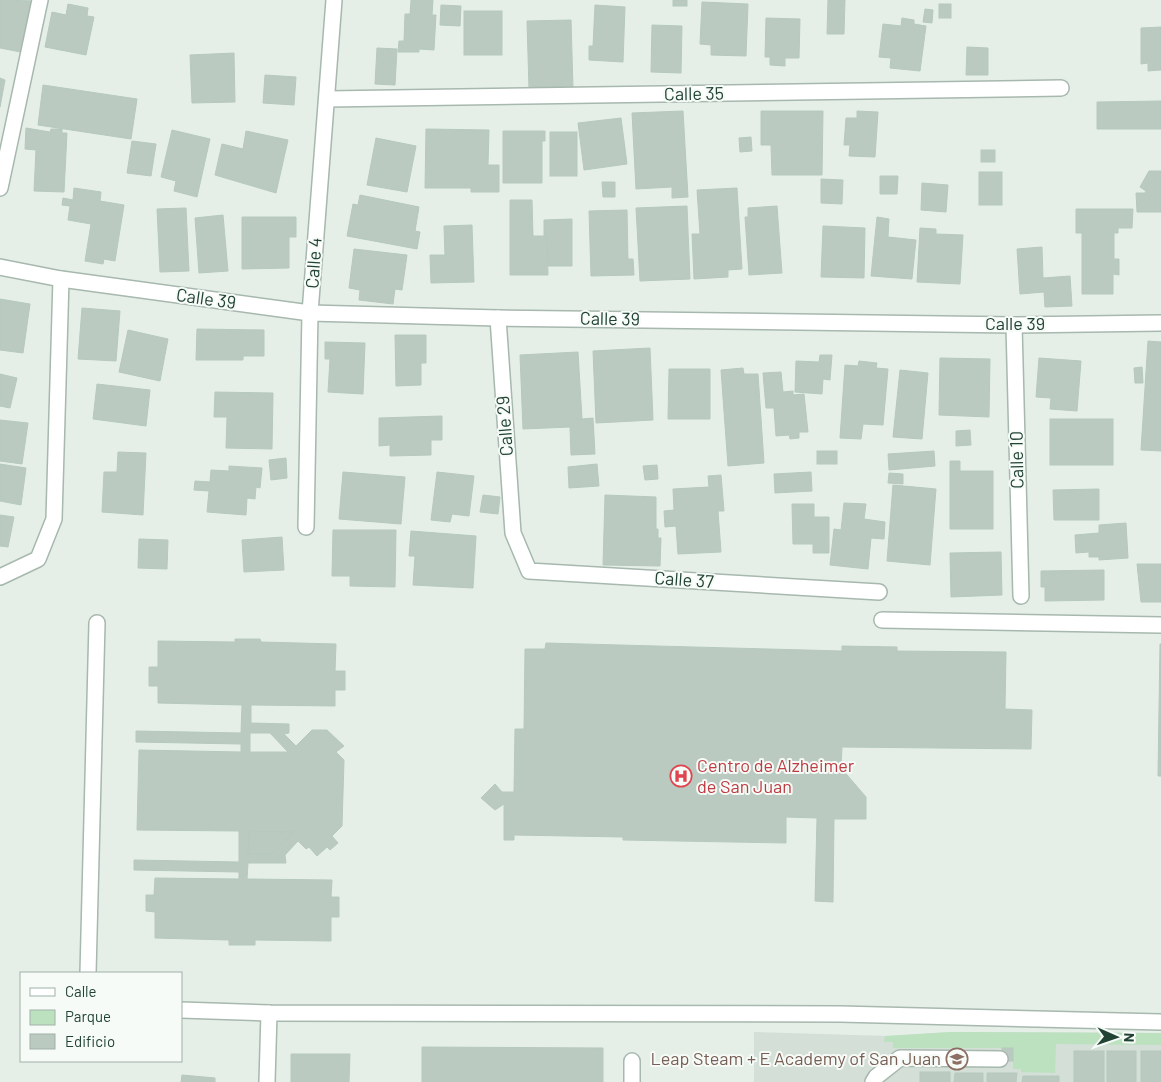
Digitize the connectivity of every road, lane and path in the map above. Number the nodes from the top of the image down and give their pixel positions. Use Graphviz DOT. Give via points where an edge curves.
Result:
graph roads {
  1 [pos="40,0"];
  2 [pos="334,0"];
  3 [pos="1061,88"];
  4 [pos="327,99"];
  5 [pos="0,188"];
  6 [pos="0,267"];
  7 [pos="61,279"];
  8 [pos="310,313"];
  9 [pos="498,318"];
  10 [pos="1161,323"];
  11 [pos="1014,324"];
  12 [pos="306,527"];
  13 [pos="513,533"];
  14 [pos="0,577"];
  15 [pos="879,592"];
  16 [pos="1021,596"];
  17 [pos="882,620"];
  18 [pos="97,624"];
  19 [pos="1161,625"];
  20 [pos="88,972"];
  21 [pos="182,1010"];
  22 [pos="269,1013"];
  23 [pos="1161,1022"];
  24 [pos="1000,1059"];
  25 [pos="632,1061"];
  26 [pos="267,1082"];
  27 [pos="632,1082"];
  28 [pos="872,1082"];
  1 -- 5 [label="street"];
  2 -- 4 [label="street, Calle 4"];
  3 -- 4 [label="street, Calle 35"];
  4 -- 8 [label="street, Calle 4"];
  6 -- 7 [label="street, Calle 39"];
  7 -- 8 [label="street, Calle 39"];
  7 -- 14 [label="street" via="54,519 38,560"];
  8 -- 9 [label="street, Calle 39"];
  8 -- 12 [label="street, Calle 4"];
  9 -- 11 [label="street, Calle 39"];
  9 -- 13 [label="street, Calle 29"];
  10 -- 11 [label="street, Calle 39"];
  11 -- 16 [label="street, Calle 10"];
  13 -- 15 [label="street, Calle 37" via="529,571"];
  17 -- 19 [label="street"];
  18 -- 20 [label="street"];
  21 -- 22 [label="street"];
  22 -- 23 [label="street" via="840,1014"];
  22 -- 26 [label="street"];
  24 -- 28 [label="street" via="900,1058"];
  25 -- 27 [label="street"];
}
